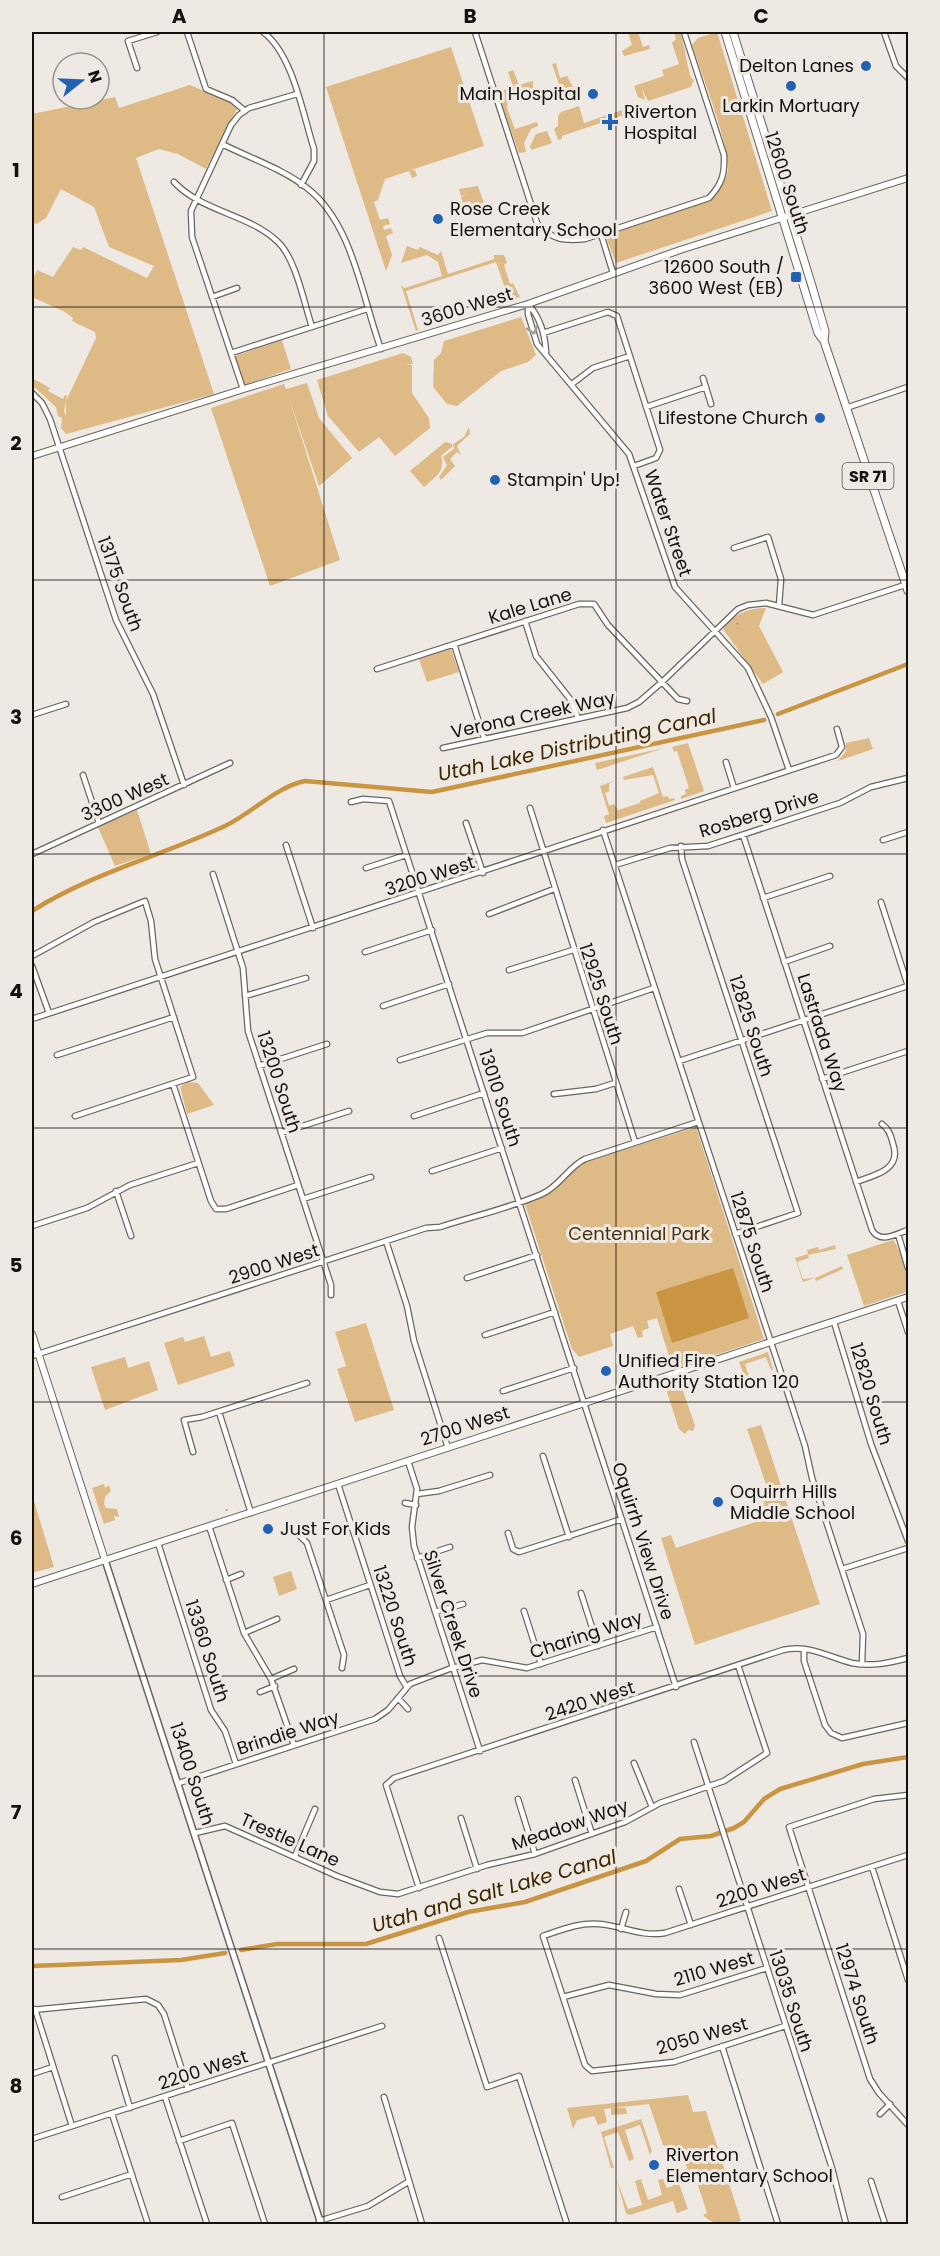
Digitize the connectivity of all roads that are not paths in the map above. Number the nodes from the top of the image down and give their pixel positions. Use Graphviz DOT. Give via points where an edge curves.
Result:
graph roads {
  1 [pos="157,32"];
  2 [pos="187,32"];
  3 [pos="262,32"];
  4 [pos="475,32"];
  5 [pos="686,32"];
  6 [pos="724,32"];
  7 [pos="733,32"];
  8 [pos="884,32"];
  9 [pos="137,68"];
  10 [pos="909,78"];
  11 [pos="297,94"];
  12 [pos="245,111"];
  13 [pos="222,144"];
  14 [pos="909,178"];
  15 [pos="174,182"];
  16 [pos="301,184"];
  17 [pos="196,199"];
  18 [pos="786,217"];
  19 [pos="601,234"];
  20 [pos="613,273"];
  21 [pos="237,288"];
  22 [pos="212,297"];
  23 [pos="528,304"];
  24 [pos="367,309"];
  25 [pos="312,327"];
  26 [pos="543,333"];
  27 [pos="381,350"];
  28 [pos="546,352"];
  29 [pos="231,353"];
  30 [pos="630,356"];
  31 [pos="703,378"];
  32 [pos="572,384"];
  33 [pos="706,387"];
  34 [pos="909,387"];
  35 [pos="243,389"];
  36 [pos="32,393"];
  37 [pos="711,404"];
  38 [pos="646,407"];
  39 [pos="845,408"];
  40 [pos="59,447"];
  41 [pos="32,456"];
  42 [pos="634,466"];
  43 [pos="734,548"];
  44 [pos="908,587"];
  45 [pos="779,606"];
  46 [pos="525,621"];
  47 [pos="715,630"];
  48 [pos="454,644"];
  49 [pos="377,669"];
  50 [pos="662,682"];
  51 [pos="687,702"];
  52 [pos="66,704"];
  53 [pos="32,715"];
  54 [pos="578,718"];
  55 [pos="837,729"];
  56 [pos="484,738"];
  57 [pos="442,748"];
  58 [pos="726,762"];
  59 [pos="230,763"];
  60 [pos="789,770"];
  61 [pos="83,775"];
  62 [pos="909,778"];
  63 [pos="184,785"];
  64 [pos="734,788"];
  65 [pos="351,802"];
  66 [pos="530,808"];
  67 [pos="99,823"];
  68 [pos="466,823"];
  69 [pos="603,831"];
  70 [pos="909,832"];
  71 [pos="743,835"];
  72 [pos="883,840"];
  73 [pos="286,845"];
  74 [pos="681,846"];
  75 [pos="545,853"];
  76 [pos="32,854"];
  77 [pos="406,855"];
  78 [pos="615,865"];
  79 [pos="366,868"];
  80 [pos="483,873"];
  81 [pos="213,874"];
  82 [pos="830,876"];
  83 [pos="554,889"];
  84 [pos="419,894"];
  85 [pos="764,898"];
  86 [pos="881,902"];
  87 [pos="489,914"];
  88 [pos="312,928"];
  89 [pos="432,930"];
  90 [pos="830,946"];
  91 [pos="573,950"];
  92 [pos="238,952"];
  93 [pos="365,952"];
  94 [pos="32,956"];
  95 [pos="784,962"];
  96 [pos="32,966"];
  97 [pos="509,970"];
  98 [pos="161,977"];
  99 [pos="306,978"];
  100 [pos="449,984"];
  101 [pos="908,986"];
  102 [pos="654,988"];
  103 [pos="246,996"];
  104 [pos="382,1006"];
  105 [pos="592,1009"];
  106 [pos="49,1014"];
  107 [pos="174,1017"];
  108 [pos="32,1019"];
  109 [pos="803,1020"];
  110 [pos="467,1038"];
  111 [pos="742,1041"];
  112 [pos="327,1044"];
  113 [pos="909,1051"];
  114 [pos="57,1055"];
  115 [pos="400,1060"];
  116 [pos="679,1061"];
  117 [pos="259,1066"];
  118 [pos="822,1079"];
  119 [pos="615,1083"];
  120 [pos="173,1084"];
  121 [pos="484,1093"];
  122 [pos="554,1094"];
  123 [pos="349,1111"];
  124 [pos="75,1116"];
  125 [pos="414,1116"];
  126 [pos="698,1122"];
  127 [pos="882,1124"];
  128 [pos="281,1133"];
  129 [pos="635,1142"];
  130 [pos="502,1148"];
  131 [pos="198,1163"];
  132 [pos="432,1171"];
  133 [pos="370,1177"];
  134 [pos="856,1182"];
  135 [pos="298,1185"];
  136 [pos="116,1191"];
  137 [pos="303,1198"];
  138 [pos="519,1202"];
  139 [pos="32,1226"];
  140 [pos="909,1230"];
  141 [pos="735,1234"];
  142 [pos="898,1234"];
  143 [pos="130,1236"];
  144 [pos="386,1241"];
  145 [pos="537,1255"];
  146 [pos="323,1262"];
  147 [pos="909,1269"];
  148 [pos="467,1278"];
  149 [pos="331,1295"];
  150 [pos="909,1297"];
  151 [pos="898,1301"];
  152 [pos="555,1312"];
  153 [pos="834,1322"];
  154 [pos="909,1332"];
  155 [pos="32,1334"];
  156 [pos="485,1335"];
  157 [pos="771,1342"];
  158 [pos="35,1355"];
  159 [pos="574,1368"];
  160 [pos="307,1383"];
  161 [pos="503,1391"];
  162 [pos="584,1403"];
  163 [pos="219,1412"];
  164 [pos="448,1448"];
  165 [pos="192,1452"];
  166 [pos="543,1456"];
  167 [pos="408,1461"];
  168 [pos="490,1475"];
  169 [pos="338,1484"];
  170 [pos="417,1494"];
  171 [pos="405,1503"];
  172 [pos="416,1505"];
  173 [pos="251,1512"];
  174 [pos="622,1520"];
  175 [pos="209,1526"];
  176 [pos="508,1533"];
  177 [pos="298,1534"];
  178 [pos="569,1537"];
  179 [pos="909,1541"];
  180 [pos="158,1543"];
  181 [pos="450,1547"];
  182 [pos="909,1548"];
  183 [pos="417,1558"];
  184 [pos="105,1560"];
  185 [pos="842,1569"];
  186 [pos="241,1574"];
  187 [pos="226,1580"];
  188 [pos="32,1584"];
  189 [pos="370,1585"];
  190 [pos="581,1593"];
  191 [pos="326,1600"];
  192 [pos="463,1604"];
  193 [pos="524,1611"];
  194 [pos="435,1612"];
  195 [pos="277,1618"];
  196 [pos="657,1627"];
  197 [pos="244,1633"];
  198 [pos="598,1646"];
  199 [pos="804,1648"];
  200 [pos="909,1658"];
  201 [pos="541,1664"];
  202 [pos="862,1664"];
  203 [pos="738,1665"];
  204 [pos="453,1667"];
  205 [pos="342,1668"];
  206 [pos="294,1669"];
  207 [pos="271,1679"];
  208 [pos="275,1686"];
  209 [pos="406,1686"];
  210 [pos="676,1687"];
  211 [pos="260,1692"];
  212 [pos="398,1698"];
  213 [pos="408,1709"];
  214 [pos="909,1723"];
  215 [pos="694,1742"];
  216 [pos="294,1745"];
  217 [pos="480,1750"];
  218 [pos="634,1763"];
  219 [pos="236,1764"];
  220 [pos="575,1780"];
  221 [pos="179,1783"];
  222 [pos="708,1787"];
  223 [pos="909,1795"];
  224 [pos="518,1799"];
  225 [pos="652,1807"];
  226 [pos="315,1809"];
  227 [pos="461,1818"];
  228 [pos="195,1833"];
  229 [pos="592,1834"];
  230 [pos="535,1854"];
  231 [pos="909,1855"];
  232 [pos="295,1857"];
  233 [pos="872,1867"];
  234 [pos="477,1869"];
  235 [pos="808,1887"];
  236 [pos="419,1888"];
  237 [pos="373,1889"];
  238 [pos="679,1889"];
  239 [pos="747,1907"];
  240 [pos="626,1912"];
  241 [pos="691,1925"];
  242 [pos="621,1929"];
  243 [pos="439,1938"];
  244 [pos="766,1968"];
  245 [pos="909,1980"];
  246 [pos="563,1997"];
  247 [pos="33,2009"];
  248 [pos="382,2026"];
  249 [pos="785,2026"];
  250 [pos="722,2046"];
  251 [pos="115,2058"];
  252 [pos="268,2064"];
  253 [pos="53,2067"];
  254 [pos="32,2074"];
  255 [pos="188,2089"];
  256 [pos="165,2097"];
  257 [pos="384,2097"];
  258 [pos="890,2104"];
  259 [pos="130,2108"];
  260 [pos="112,2114"];
  261 [pos="880,2114"];
  262 [pos="907,2121"];
  263 [pos="72,2126"];
  264 [pos="32,2139"];
  265 [pos="179,2141"];
  266 [pos="132,2174"];
  267 [pos="871,2181"];
  268 [pos="408,2182"];
  269 [pos="62,2197"];
  270 [pos="320,2223"];
  271 [pos="148,2224"];
  272 [pos="207,2224"];
  273 [pos="265,2224"];
  274 [pos="422,2224"];
  275 [pos="567,2224"];
  276 [pos="778,2224"];
  277 [pos="846,2224"];
  278 [pos="885,2224"];
  1 -- 9 [label="street" via="128,41"];
  2 -- 12 [label="street" via="206,88"];
  3 -- 11 [label="street" via="282,55"];
  4 -- 19 [label="street" via="537,223 548,236 565,241"];
  5 -- 19 [label="street" via="724,155 725,172 720,187 709,198"];
  6 -- 18 [label="main road, 12600 South / SR 71"];
  7 -- 18 [label="main road, 12600 South / SR 71"];
  8 -- 10 [label="street" via="896,66"];
  11 -- 12 [label="street"];
  11 -- 16 [label="street" via="315,155"];
  12 -- 13 [label="street" via="231,124"];
  13 -- 16 [label="street"];
  13 -- 17 [label="street"];
  14 -- 18 [label="main road, 3600 West"];
  15 -- 17 [label="street"];
  16 -- 24 [label="street" via="335,218"];
  17 -- 22 [label="street" via="191,217 192,237"];
  17 -- 25 [label="street" via="279,242 289,258"];
  18 -- 20 [label="main road, 3600 West"];
  18 -- 39 [label="main road, 12600 South / SR 71" via="825,331 824,341"];
  19 -- 20 [label="street"];
  20 -- 23 [label="main road, 3600 West"];
  21 -- 22 [label="street"];
  22 -- 29 [label="street"];
  23 -- 26 [label="street"];
  23 -- 27 [label="main road, 3600 West"];
  23 -- 28 [label="street, Water Street, one-way" via="537,344"];
  24 -- 25 [label="street"];
  24 -- 27 [label="street"];
  25 -- 29 [label="street"];
  26 -- 28 [label="street"];
  26 -- 30 [label="street" via="612,312 618,318"];
  27 -- 35 [label="main road, 3600 West"];
  28 -- 32 [label="street, Water Street"];
  29 -- 35 [label="street"];
  30 -- 32 [label="street" via="593,368"];
  30 -- 38 [label="street"];
  31 -- 33 [label="street"];
  32 -- 42 [label="street, Water Street" via="620,442"];
  33 -- 37 [label="street"];
  33 -- 38 [label="street"];
  34 -- 39 [label="street"];
  35 -- 40 [label="main road, 3600 West"];
  36 -- 40 [label="street, 13175 South" via="47,412"];
  38 -- 42 [label="street" via="660,455"];
  39 -- 44 [label="main road, 12600 South / SR 71"];
  40 -- 41 [label="main road, 3600 West"];
  40 -- 63 [label="street, 13175 South" via="116,620 153,694"];
  42 -- 47 [label="street, Water Street" via="675,586"];
  43 -- 45 [label="street" via="768,537 782,585"];
  44 -- 45 [label="street, Verona Creek Way" via="813,615"];
  45 -- 47 [label="street, Verona Creek Way" via="748,604"];
  46 -- 48 [label="street, Kale Lane"];
  46 -- 50 [label="street, Kale Lane" via="579,604 594,604 608,625"];
  46 -- 54 [label="street" via="536,656 570,699"];
  47 -- 50 [label="street, Verona Creek Way"];
  47 -- 60 [label="street, Water Street" via="735,650 760,689"];
  48 -- 49 [label="street, Kale Lane"];
  48 -- 56 [label="street"];
  50 -- 51 [label="street" via="678,699"];
  50 -- 54 [label="street, Verona Creek Way" via="627,708"];
  52 -- 53 [label="street"];
  54 -- 56 [label="street, Verona Creek Way"];
  55 -- 60 [label="street, 3200 West" via="842,747 836,755"];
  56 -- 57 [label="street, Verona Creek Way"];
  58 -- 64 [label="street"];
  59 -- 63 [label="street, 3300 West"];
  60 -- 64 [label="street, 3200 West"];
  61 -- 67 [label="street"];
  62 -- 71 [label="street, Rosberg Drive" via="871,787 840,803"];
  63 -- 67 [label="street, 3300 West"];
  64 -- 69 [label="street, 3200 West"];
  65 -- 77 [label="street, 13010 South" via="388,801"];
  66 -- 75 [label="street, 12925 South"];
  67 -- 76 [label="street, 3300 West"];
  68 -- 80 [label="street"];
  69 -- 75 [label="street, 3200 West"];
  69 -- 78 [label="street, 12875 South"];
  70 -- 72 [label="street"];
  71 -- 74 [label="street, Rosberg Drive" via="708,846"];
  71 -- 85 [label="street, Lastrada Way"];
  73 -- 88 [label="street"];
  74 -- 78 [label="street, Rosberg Drive"];
  74 -- 111 [label="street, 12825 South"];
  75 -- 80 [label="street, 3200 West"];
  75 -- 83 [label="street, 12925 South"];
  77 -- 79 [label="street"];
  77 -- 84 [label="street, 13010 South"];
  78 -- 102 [label="street, 12875 South"];
  80 -- 84 [label="street, 3200 West"];
  81 -- 92 [label="street, 13200 South"];
  82 -- 85 [label="street"];
  83 -- 87 [label="street"];
  83 -- 91 [label="street, 12925 South"];
  84 -- 88 [label="street, 3200 West"];
  84 -- 89 [label="street, 13010 South"];
  85 -- 95 [label="street, Lastrada Way"];
  86 -- 101 [label="street"];
  88 -- 92 [label="street, 3200 West"];
  89 -- 93 [label="street"];
  89 -- 100 [label="street, 13010 South"];
  90 -- 95 [label="street"];
  91 -- 97 [label="street"];
  91 -- 105 [label="street, 12925 South"];
  92 -- 98 [label="street, 3200 West"];
  92 -- 103 [label="street, 13200 South"];
  94 -- 98 [label="street" via="81,928 145,901"];
  95 -- 109 [label="street, Lastrada Way"];
  96 -- 106 [label="street"];
  98 -- 106 [label="street, 3200 West"];
  98 -- 107 [label="street"];
  99 -- 103 [label="street"];
  100 -- 104 [label="street"];
  100 -- 110 [label="street, 13010 South"];
  101 -- 109 [label="street"];
  102 -- 105 [label="street"];
  102 -- 116 [label="street, 12875 South"];
  103 -- 117 [label="street, 13200 South" via="246,1023"];
  105 -- 110 [label="street" via="522,1033 487,1033"];
  105 -- 119 [label="street, 12925 South"];
  106 -- 108 [label="street, 3200 West"];
  107 -- 114 [label="street"];
  107 -- 120 [label="street" via="194,1077"];
  109 -- 111 [label="street"];
  109 -- 118 [label="street, Lastrada Way"];
  110 -- 115 [label="street"];
  110 -- 121 [label="street, 13010 South"];
  111 -- 116 [label="street"];
  111 -- 141 [label="street, 12825 South" via="798,1213"];
  112 -- 117 [label="street"];
  113 -- 118 [label="street"];
  116 -- 126 [label="street, 12875 South"];
  117 -- 128 [label="street, 13200 South"];
  118 -- 134 [label="street, Lastrada Way"];
  119 -- 122 [label="street"];
  119 -- 129 [label="street, 12925 South"];
  120 -- 124 [label="street"];
  120 -- 131 [label="street"];
  121 -- 125 [label="street"];
  121 -- 130 [label="street, 13010 South"];
  123 -- 128 [label="street"];
  126 -- 129 [label="street, 2900 West"];
  126 -- 141 [label="street, 12875 South"];
  127 -- 134 [label="street" via="890,1132 893,1163 885,1171"];
  128 -- 135 [label="street, 13200 South"];
  129 -- 138 [label="street, 2900 West" via="576,1163 544,1193"];
  130 -- 132 [label="street"];
  130 -- 138 [label="street, 13010 South"];
  131 -- 135 [label="street" via="216,1209"];
  131 -- 136 [label="street"];
  133 -- 137 [label="street"];
  134 -- 142 [label="street, Lastrada Way" via="872,1230 878,1237"];
  135 -- 137 [label="street, 13200 South"];
  136 -- 139 [label="street" via="87,1208"];
  136 -- 143 [label="street"];
  137 -- 146 [label="street, 13200 South"];
  138 -- 144 [label="street, 2900 West"];
  138 -- 145 [label="street, 13010 South"];
  140 -- 142 [label="street"];
  141 -- 157 [label="street, 12875 South"];
  142 -- 147 [label="street"];
  144 -- 146 [label="street, 2900 West"];
  144 -- 164 [label="street"];
  145 -- 148 [label="street"];
  145 -- 152 [label="street, 13010 South"];
  146 -- 149 [label="street, 13200 South"];
  146 -- 158 [label="street, 2900 West"];
  150 -- 151 [label="main road, 2700 West"];
  151 -- 153 [label="main road, 2700 West"];
  151 -- 154 [label="street"];
  152 -- 156 [label="street"];
  152 -- 159 [label="street, 13010 South"];
  153 -- 157 [label="main road, 2700 West"];
  153 -- 179 [label="street, 12820 South" via="871,1444"];
  155 -- 158 [label="main road, 13400 South"];
  157 -- 162 [label="main road, 2700 West"];
  157 -- 185 [label="street, 12875 South"];
  158 -- 184 [label="main road, 13400 South"];
  159 -- 161 [label="street"];
  159 -- 162 [label="street, 13010 South"];
  160 -- 163 [label="street"];
  162 -- 164 [label="main road, 2700 West"];
  162 -- 174 [label="street, Oquirrh View Drive"];
  163 -- 165 [label="street" via="184,1420"];
  163 -- 173 [label="street"];
  164 -- 167 [label="main road, 2700 West"];
  166 -- 178 [label="street"];
  167 -- 169 [label="main road, 2700 West"];
  167 -- 170 [label="street, Silver Creek Drive"];
  168 -- 170 [label="street"];
  169 -- 173 [label="main road, 2700 West"];
  169 -- 189 [label="street, 13220 South"];
  170 -- 172 [label="street, Silver Creek Drive"];
  171 -- 172 [label="street"];
  172 -- 183 [label="street, Silver Creek Drive" via="411,1532"];
  173 -- 175 [label="main road, 2700 West"];
  174 -- 178 [label="street"];
  174 -- 196 [label="street, Oquirrh View Drive"];
  175 -- 180 [label="main road, 2700 West"];
  175 -- 187 [label="street"];
  176 -- 178 [label="street" via="513,1549 522,1552"];
  177 -- 191 [label="street" via="307,1544"];
  180 -- 184 [label="main road, 2700 West"];
  180 -- 219 [label="street, 13360 South" via="211,1710 225,1731"];
  181 -- 183 [label="street"];
  182 -- 185 [label="street"];
  183 -- 194 [label="street, Silver Creek Drive"];
  184 -- 188 [label="main road, 2700 West"];
  184 -- 221 [label="street, 13400 South"];
  185 -- 202 [label="street, 12875 South" via="864,1639"];
  186 -- 187 [label="street"];
  187 -- 197 [label="street"];
  189 -- 191 [label="street"];
  189 -- 209 [label="street, 13220 South"];
  190 -- 198 [label="street"];
  191 -- 205 [label="street" via="344,1655"];
  192 -- 194 [label="street"];
  193 -- 201 [label="street"];
  194 -- 204 [label="street, Silver Creek Drive"];
  195 -- 197 [label="street"];
  196 -- 198 [label="street, Charing Way"];
  196 -- 210 [label="street, Oquirrh View Drive"];
  197 -- 207 [label="street"];
  198 -- 201 [label="street, Charing Way"];
  199 -- 202 [label="street"];
  199 -- 203 [label="street, 2420 West" via="783,1650"];
  199 -- 214 [label="street" via="804,1661 831,1733 846,1737"];
  200 -- 202 [label="street" via="886,1664"];
  201 -- 204 [label="street, Charing Way" via="518,1669 482,1660"];
  203 -- 210 [label="street, 2420 West"];
  203 -- 222 [label="street, Meadow Way" via="766,1753"];
  204 -- 209 [label="street"];
  204 -- 217 [label="street, Silver Creek Drive"];
  206 -- 207 [label="street"];
  207 -- 208 [label="street"];
  208 -- 211 [label="street"];
  208 -- 216 [label="street"];
  209 -- 212 [label="street, Brindie Way"];
  210 -- 217 [label="street, 2420 West"];
  212 -- 213 [label="street"];
  212 -- 216 [label="street, Brindie Way" via="375,1719"];
  215 -- 222 [label="street, 13035 South"];
  216 -- 219 [label="street, Brindie Way"];
  217 -- 236 [label="street, 2420 West" via="394,1778 386,1785"];
  218 -- 225 [label="street"];
  219 -- 221 [label="street, Brindie Way"];
  220 -- 229 [label="street"];
  221 -- 228 [label="street, 13400 South"];
  222 -- 225 [label="street, Meadow Way"];
  222 -- 239 [label="street, 13035 South"];
  223 -- 235 [label="street, 12974 South" via="874,1799 789,1827"];
  224 -- 230 [label="street"];
  225 -- 229 [label="street, Meadow Way"];
  226 -- 232 [label="street"];
  227 -- 234 [label="street"];
  228 -- 232 [label="street, Trestle Lane" via="225,1826"];
  228 -- 252 [label="street, 13400 South"];
  229 -- 230 [label="street, Meadow Way"];
  230 -- 234 [label="street, Meadow Way"];
  231 -- 233 [label="street, 2200 West"];
  232 -- 237 [label="street, Trestle Lane"];
  233 -- 235 [label="street, 2200 West"];
  233 -- 245 [label="street"];
  234 -- 236 [label="street, Meadow Way"];
  235 -- 239 [label="street, 2200 West"];
  235 -- 258 [label="street, 12974 South" via="870,2079"];
  236 -- 237 [label="street, Meadow Way" via="398,1894"];
  238 -- 241 [label="street"];
  239 -- 241 [label="street, 2200 West"];
  239 -- 244 [label="street, 13035 South"];
  240 -- 242 [label="street"];
  241 -- 242 [label="street, 2200 West" via="654,1935"];
  242 -- 246 [label="street, 2200 West" via="583,1924 543,1936"];
  243 -- 275 [label="street" via="487,2087 519,2076"];
  244 -- 246 [label="street, 2110 West" via="680,1995 609,1984"];
  244 -- 249 [label="street, 13035 South"];
  246 -- 250 [label="street, 2050 West" via="589,2070 668,2063"];
  247 -- 253 [label="street"];
  247 -- 255 [label="street" via="146,1999 158,2005"];
  248 -- 252 [label="street, 2200 West"];
  249 -- 250 [label="street, 2050 West"];
  249 -- 277 [label="street, 13035 South" via="832,2168"];
  250 -- 276 [label="street"];
  251 -- 259 [label="street"];
  252 -- 255 [label="street, 2200 West"];
  252 -- 270 [label="street, 13400 South"];
  253 -- 254 [label="street"];
  253 -- 263 [label="street"];
  255 -- 256 [label="street, 2200 West"];
  256 -- 259 [label="street, 2200 West"];
  256 -- 265 [label="street"];
  257 -- 268 [label="street"];
  258 -- 261 [label="street"];
  258 -- 262 [label="street, 12974 South"];
  259 -- 260 [label="street, 2200 West"];
  260 -- 263 [label="street, 2200 West"];
  260 -- 266 [label="street"];
  263 -- 264 [label="street, 2200 West"];
  265 -- 272 [label="street"];
  265 -- 273 [label="street" via="232,2123"];
  266 -- 269 [label="street"];
  266 -- 271 [label="street"];
  267 -- 278 [label="street"];
  268 -- 270 [label="street" via="368,2206"];
  268 -- 274 [label="street"];
}
